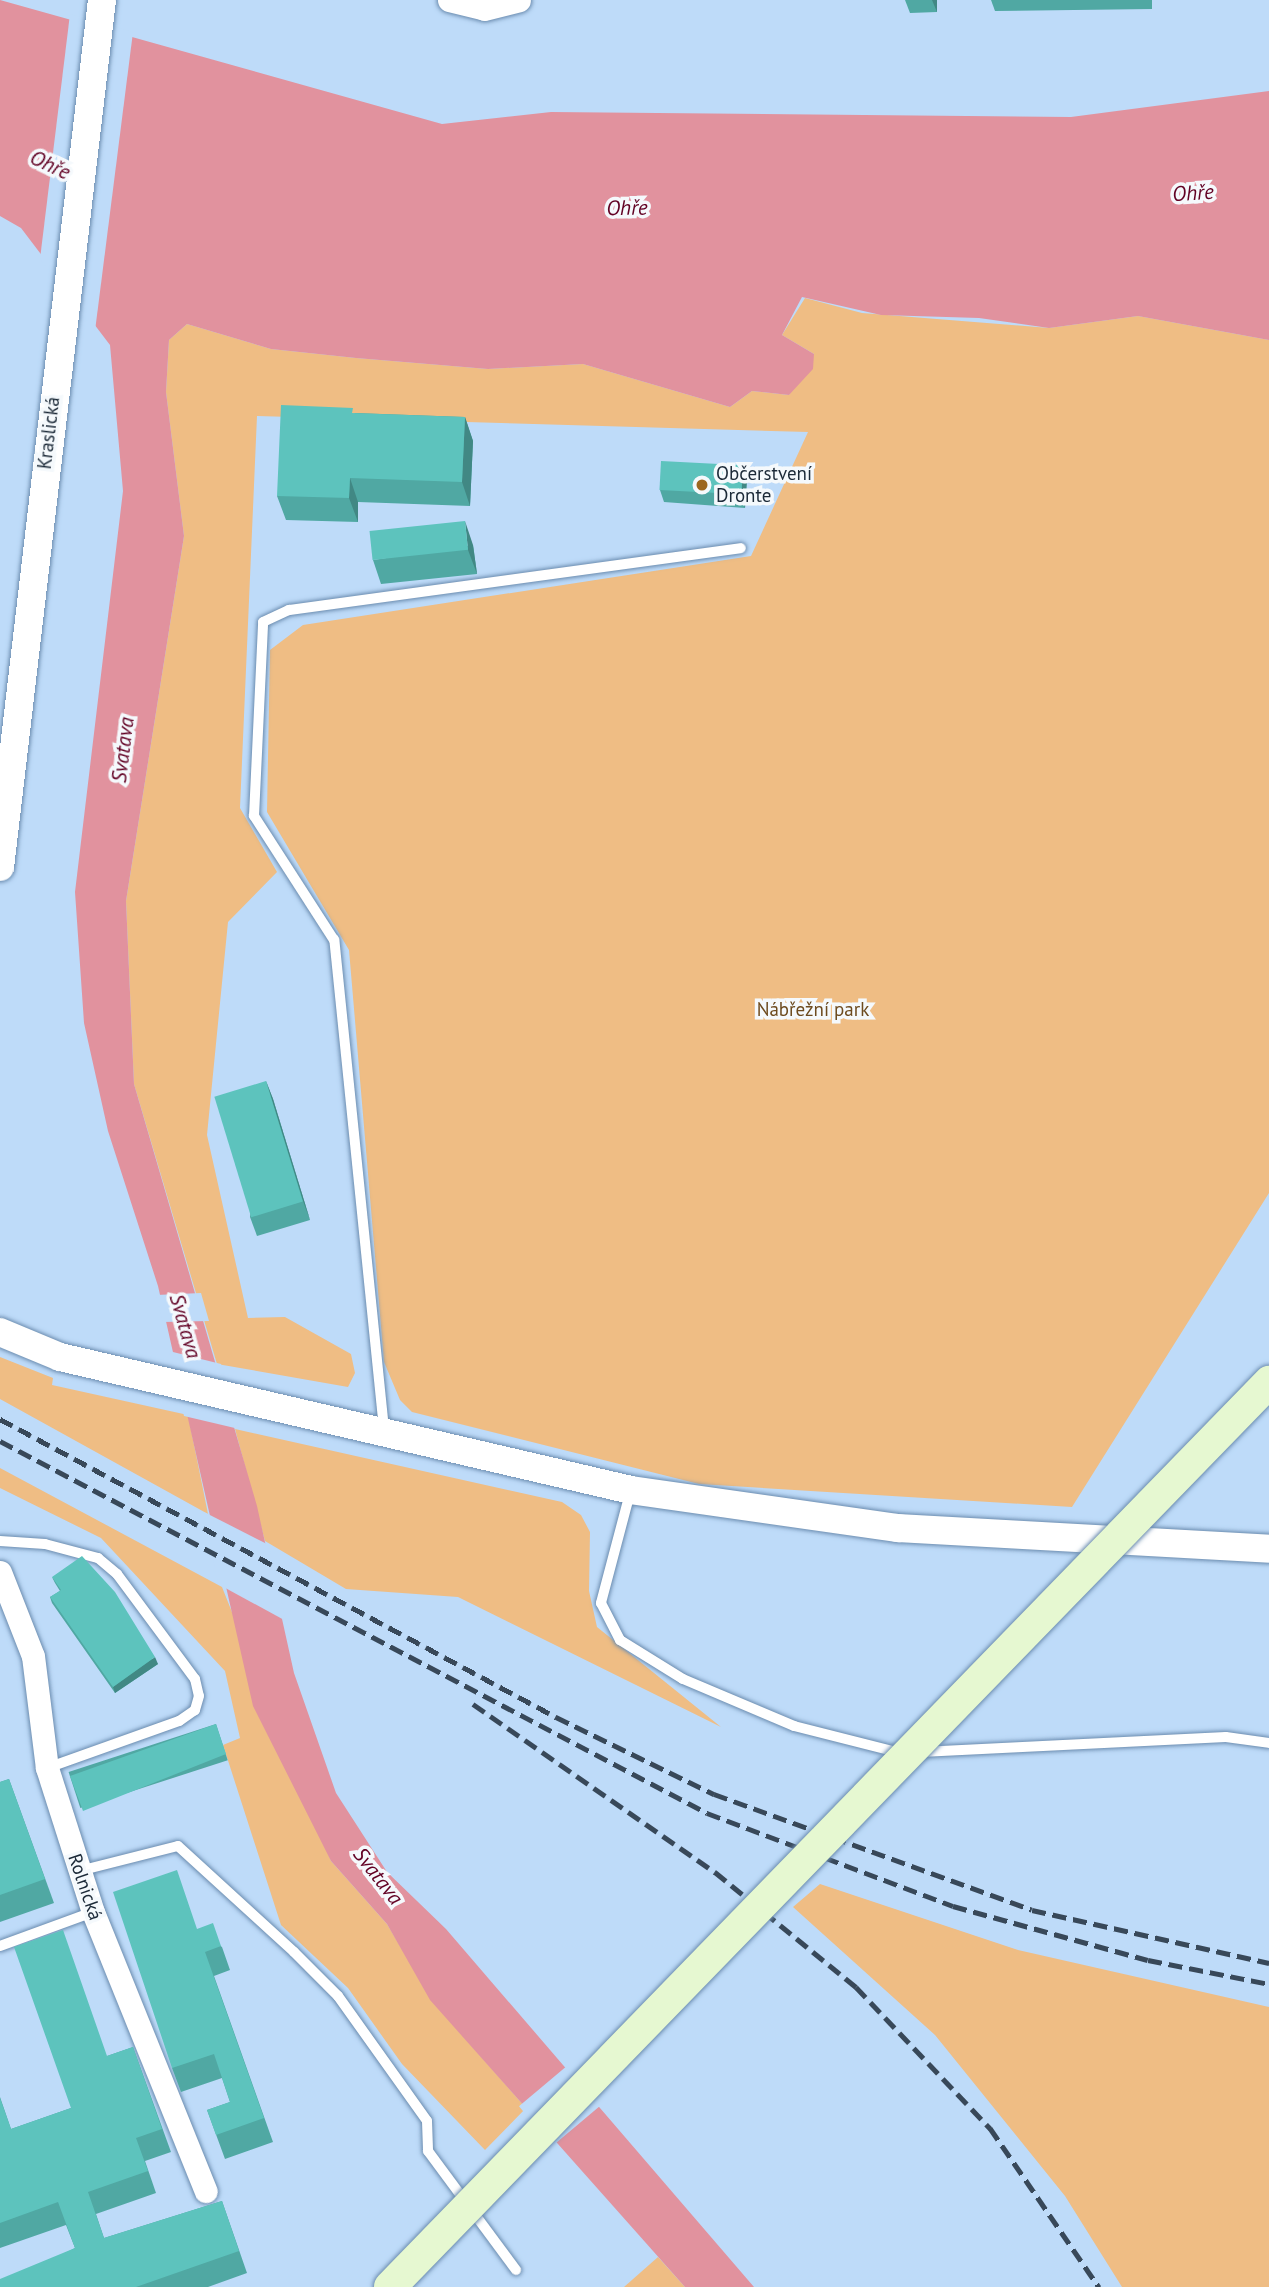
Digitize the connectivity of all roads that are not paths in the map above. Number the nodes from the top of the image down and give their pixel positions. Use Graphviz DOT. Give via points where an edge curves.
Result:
graph roads {
  1 [pos="102,0"];
  2 [pos="449,0"];
  3 [pos="519,0"];
  4 [pos="741,548"];
  5 [pos="10,655"];
  6 [pos="0,866"];
  7 [pos="0,1332"];
  8 [pos="1269,1382"];
  9 [pos="384,1429"];
  10 [pos="631,1490"];
  11 [pos="0,1541"];
  12 [pos="1269,1549"];
  13 [pos="0,1572"];
  14 [pos="1269,1743"];
  15 [pos="47,1768"];
  16 [pos="79,1871"];
  17 [pos="93,1912"];
  18 [pos="0,1946"];
  19 [pos="206,2191"];
  20 [pos="516,2270"];
  21 [pos="390,2287"];
  1 -- 5 [label="street, Kraslická" via="45,466"];
  2 -- 3 [label="street" via="484,9"];
  4 -- 9 [label="lane" via="289,610 263,622 254,816 334,940"];
  5 -- 6 [label="street, Kraslická"];
  7 -- 9 [label="street" via="60,1357"];
  8 -- 21 [label="main road, bridge"];
  9 -- 10 [label="street"];
  10 -- 12 [label="street" via="898,1528"];
  10 -- 14 [label="lane" via="605,1569 604,1619 620,1640 683,1679 794,1726 891,1754 1226,1737"];
  11 -- 15 [label="lane" via="45,1544 97,1558 117,1574 197,1688 195,1710 178,1721"];
  13 -- 15 [label="street, Rolnická" via="33,1656"];
  15 -- 16 [label="street, Rolnická"];
  16 -- 17 [label="street, Rolnická"];
  16 -- 20 [label="lane" via="178,1846 338,1996 427,2122 428,2151"];
  17 -- 18 [label="lane"];
  17 -- 19 [label="street, Rolnická"];
}
